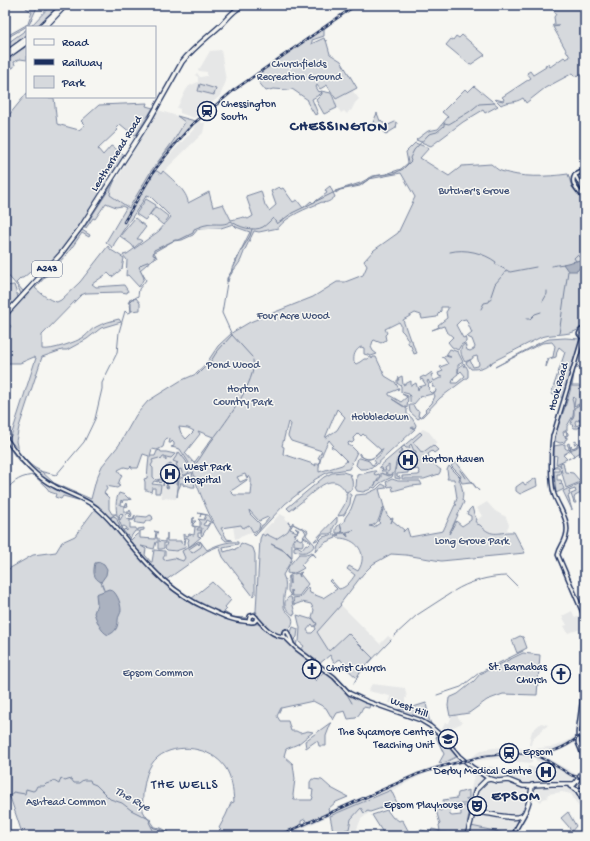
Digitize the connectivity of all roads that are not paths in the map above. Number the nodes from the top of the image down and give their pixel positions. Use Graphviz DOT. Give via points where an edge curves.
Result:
graph roads {
  1 [pos="62,5"];
  2 [pos="66,5"];
  3 [pos="244,5"];
  4 [pos="41,26"];
  5 [pos="46,26"];
  6 [pos="26,39"];
  7 [pos="26,43"];
  8 [pos="5,54"];
  9 [pos="5,58"];
  10 [pos="585,170"];
  11 [pos="575,175"];
  12 [pos="578,180"];
  13 [pos="574,185"];
  14 [pos="585,193"];
  15 [pos="585,199"];
  16 [pos="5,315"];
  17 [pos="585,329"];
  18 [pos="584,340"];
  19 [pos="5,437"];
  20 [pos="256,617"];
  21 [pos="249,618"];
  22 [pos="585,618"];
  23 [pos="240,622"];
  24 [pos="253,622"];
  25 [pos="261,624"];
  26 [pos="284,632"];
  27 [pos="276,634"];
  28 [pos="289,634"];
  29 [pos="286,637"];
  30 [pos="295,647"];
  31 [pos="585,654"];
  32 [pos="584,769"];
  33 [pos="486,779"];
  34 [pos="574,783"];
  35 [pos="532,786"];
  36 [pos="585,789"];
  37 [pos="577,790"];
  38 [pos="585,805"];
  39 [pos="488,812"];
  40 [pos="472,814"];
  41 [pos="522,815"];
  42 [pos="521,822"];
  43 [pos="467,836"];
  44 [pos="515,836"];
  1 -- 4 [label="highway"];
  2 -- 5 [label="highway"];
  3 -- 16 [label="highway, Leatherhead Road / A243" via="234,11 182,62 81,227 60,255"];
  6 -- 8 [label="highway"];
  7 -- 9 [label="highway"];
  10 -- 11 [label="main road"];
  11 -- 12 [label="main road"];
  11 -- 13 [label="main road"];
  12 -- 13 [label="main road" via="574,180"];
  12 -- 14 [label="main road"];
  13 -- 15 [label="main road"];
  17 -- 18 [label="main road, Hook Road" via="579,333"];
  18 -- 22 [label="main road, Hook Road" via="577,353 552,443 553,489 566,520 567,530 566,540 558,555"];
  19 -- 23 [label="main road" via="22,460 46,481 93,505 103,514 171,588 194,603"];
  20 -- 21 [label="main road" via="252,615"];
  20 -- 24 [label="main road"];
  20 -- 25 [label="main road"];
  21 -- 23 [label="main road"];
  21 -- 24 [label="main road"];
  23 -- 24 [label="main road"];
  24 -- 25 [label="main road"];
  25 -- 27 [label="main road"];
  26 -- 27 [label="main road"];
  26 -- 28 [label="main road"];
  26 -- 29 [label="main road" via="283,635"];
  27 -- 29 [label="main road"];
  28 -- 29 [label="main road"];
  28 -- 30 [label="main road"];
  29 -- 30 [label="main road, West Hill"];
  30 -- 33 [label="main road, West Hill" via="329,672 348,692 426,723"];
  31 -- 32 [label="main road" via="578,732"];
  32 -- 34 [label="highway"];
  33 -- 35 [label="highway" via="508,780 523,786"];
  33 -- 40 [label="highway" via="475,793"];
  34 -- 35 [label="highway"];
  34 -- 37 [label="main road"];
  35 -- 41 [label="highway"];
  36 -- 37 [label="main road"];
  37 -- 38 [label="main road"];
  39 -- 40 [label="highway"];
  39 -- 40 [label="highway"];
  39 -- 41 [label="highway" via="508,817"];
  40 -- 43 [label="highway"];
  41 -- 42 [label="main road"];
  41 -- 42 [label="main road"];
  42 -- 44 [label="main road"];
}
